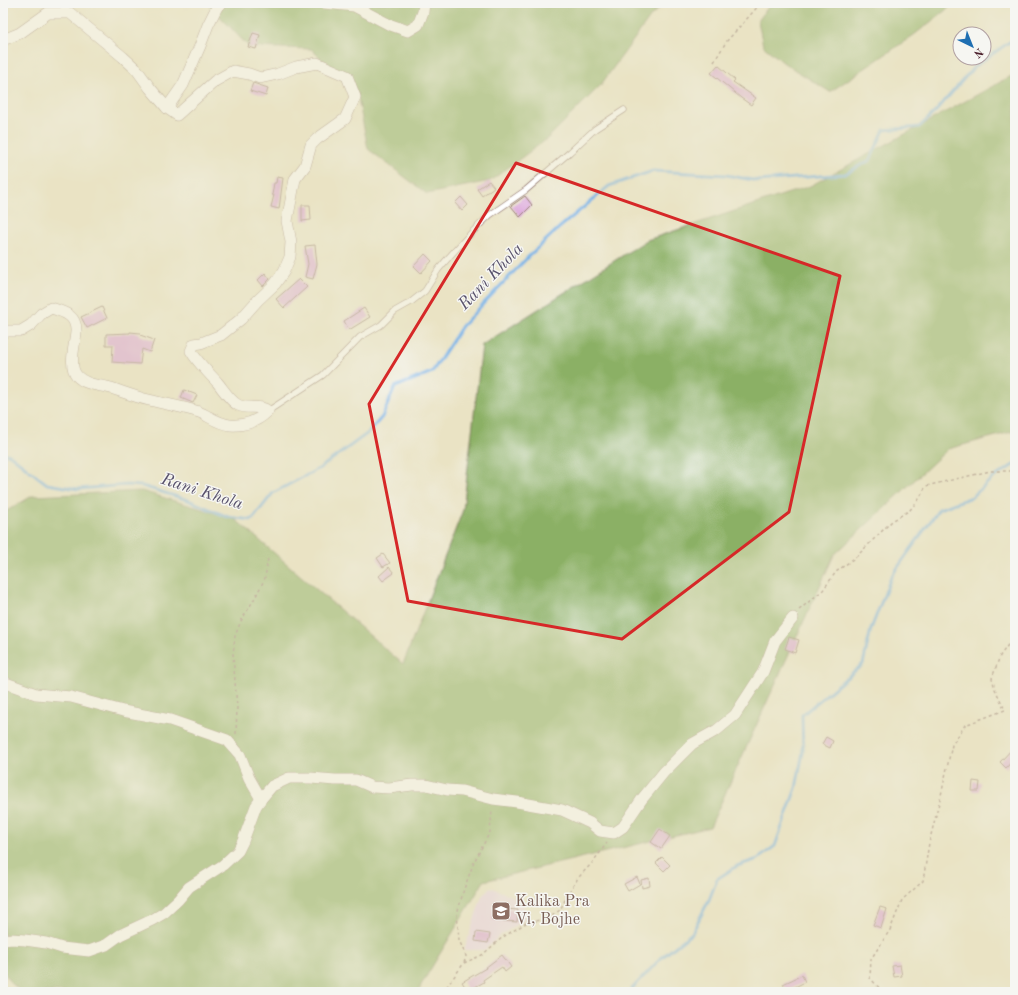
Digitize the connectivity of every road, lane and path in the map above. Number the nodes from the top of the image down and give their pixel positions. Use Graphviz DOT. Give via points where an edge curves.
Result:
graph roads {
  1 [pos="222,3"];
  2 [pos="324,3"];
  3 [pos="424,3"];
  4 [pos="761,3"];
  5 [pos="3,40"];
  6 [pos="714,62"];
  7 [pos="167,108"];
  8 [pos="624,110"];
  9 [pos="3,332"];
  10 [pos="268,411"];
  11 [pos="1015,471"];
  12 [pos="268,558"];
  13 [pos="793,618"];
  14 [pos="1015,635"];
  15 [pos="3,682"];
  16 [pos="227,740"];
  17 [pos="260,798"];
  18 [pos="492,799"];
  19 [pos="614,833"];
  20 [pos="3,940"];
  21 [pos="464,963"];
  22 [pos="443,992"];
  23 [pos="883,992"];
  1 -- 7 [label="street" via="217,7 208,25 183,85"];
  2 -- 3 [label="street" via="354,6 388,24 408,31 418,25"];
  4 -- 6 [label="path" via="726,42"];
  5 -- 7 [label="street" via="20,33 48,13 70,13 137,70"];
  7 -- 10 [label="street" via="176,115 215,80 233,71 260,78 296,66 317,63 346,76 355,97 345,119 311,145 305,166 295,179 287,221 291,242 290,257 284,271 241,319 221,335 194,344 191,351 239,406 265,408"];
  8 -- 10 [label="lane" via="595,129 526,190 490,215 449,257 425,291 395,311 381,325 360,337 323,375"];
  9 -- 10 [label="street" via="21,332 51,308 70,315 76,325 72,368 84,382 181,407 229,425 248,424 260,419"];
  11 -- 13 [label="path" via="990,471 926,486 910,510 892,521 857,556 836,572 823,590"];
  12 -- 16 [label="path" via="265,578 235,636 236,736"];
  13 -- 19 [label="street" via="775,641 763,672 734,715 717,730 692,744 664,772 623,827"];
  14 -- 23 [label="path" via="1000,656 992,678 1005,710 965,725 952,745 929,843 923,881 902,900 890,930 871,959 870,978"];
  15 -- 16 [label="street" via="36,694 71,697 170,720"];
  16 -- 17 [label="street" via="240,755"];
  17 -- 18 [label="street" via="272,786 289,778 311,778 356,780 372,787 426,785"];
  17 -- 20 [label="street" via="238,851 223,865 189,887 164,913 152,920 120,935 106,945 89,951 25,940"];
  18 -- 19 [label="street" via="562,810 590,823 600,831"];
  18 -- 21 [label="path" via="490,832 474,862 457,914 459,940 466,956"];
  19 -- 21 [label="path" via="578,878 560,910 549,918 526,923 503,937 482,955"];
  21 -- 22 [label="path"];
}
